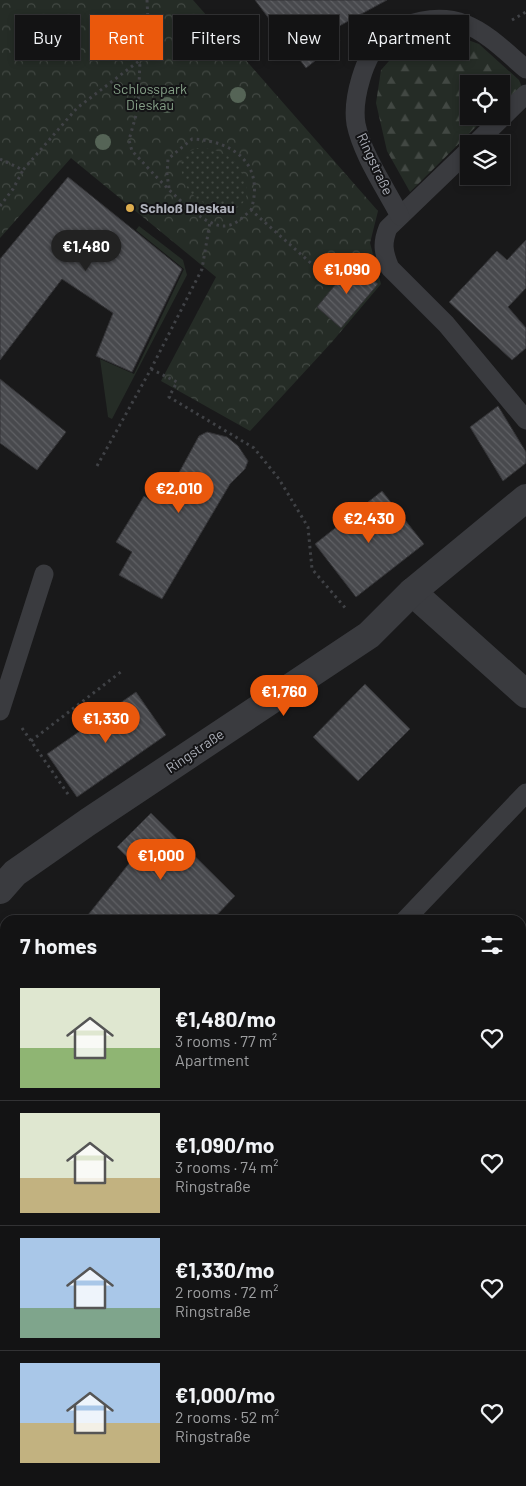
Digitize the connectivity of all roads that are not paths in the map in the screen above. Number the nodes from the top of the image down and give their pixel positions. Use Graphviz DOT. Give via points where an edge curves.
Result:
graph roads {
  1 [pos="526,69"];
  2 [pos="526,94"];
  3 [pos="484,135"];
  4 [pos="460,159"];
  5 [pos="400,216"];
  6 [pos="526,420"];
  7 [pos="526,498"];
  8 [pos="44,574"];
  9 [pos="412,592"];
  10 [pos="526,694"];
  11 [pos="2,706"];
  12 [pos="526,793"];
  13 [pos="0,890"];
  14 [pos="411,915"];
  1 -- 5 [label="lane, Ringstraße" via="501,47 464,23 438,19 412,23 382,39 371,57 355,99 356,124 369,157"];
  2 -- 3 [label="lane"];
  4 -- 5 [label="lane"];
  5 -- 6 [label="lane" via="388,228 383,242 390,268 446,324"];
  7 -- 9 [label="street, Ringstraße"];
  8 -- 11 [label="lane"];
  9 -- 10 [label="street"];
  9 -- 13 [label="street, Ringstraße" via="369,635 88,822 15,874"];
  12 -- 14 [label="lane"];
}
